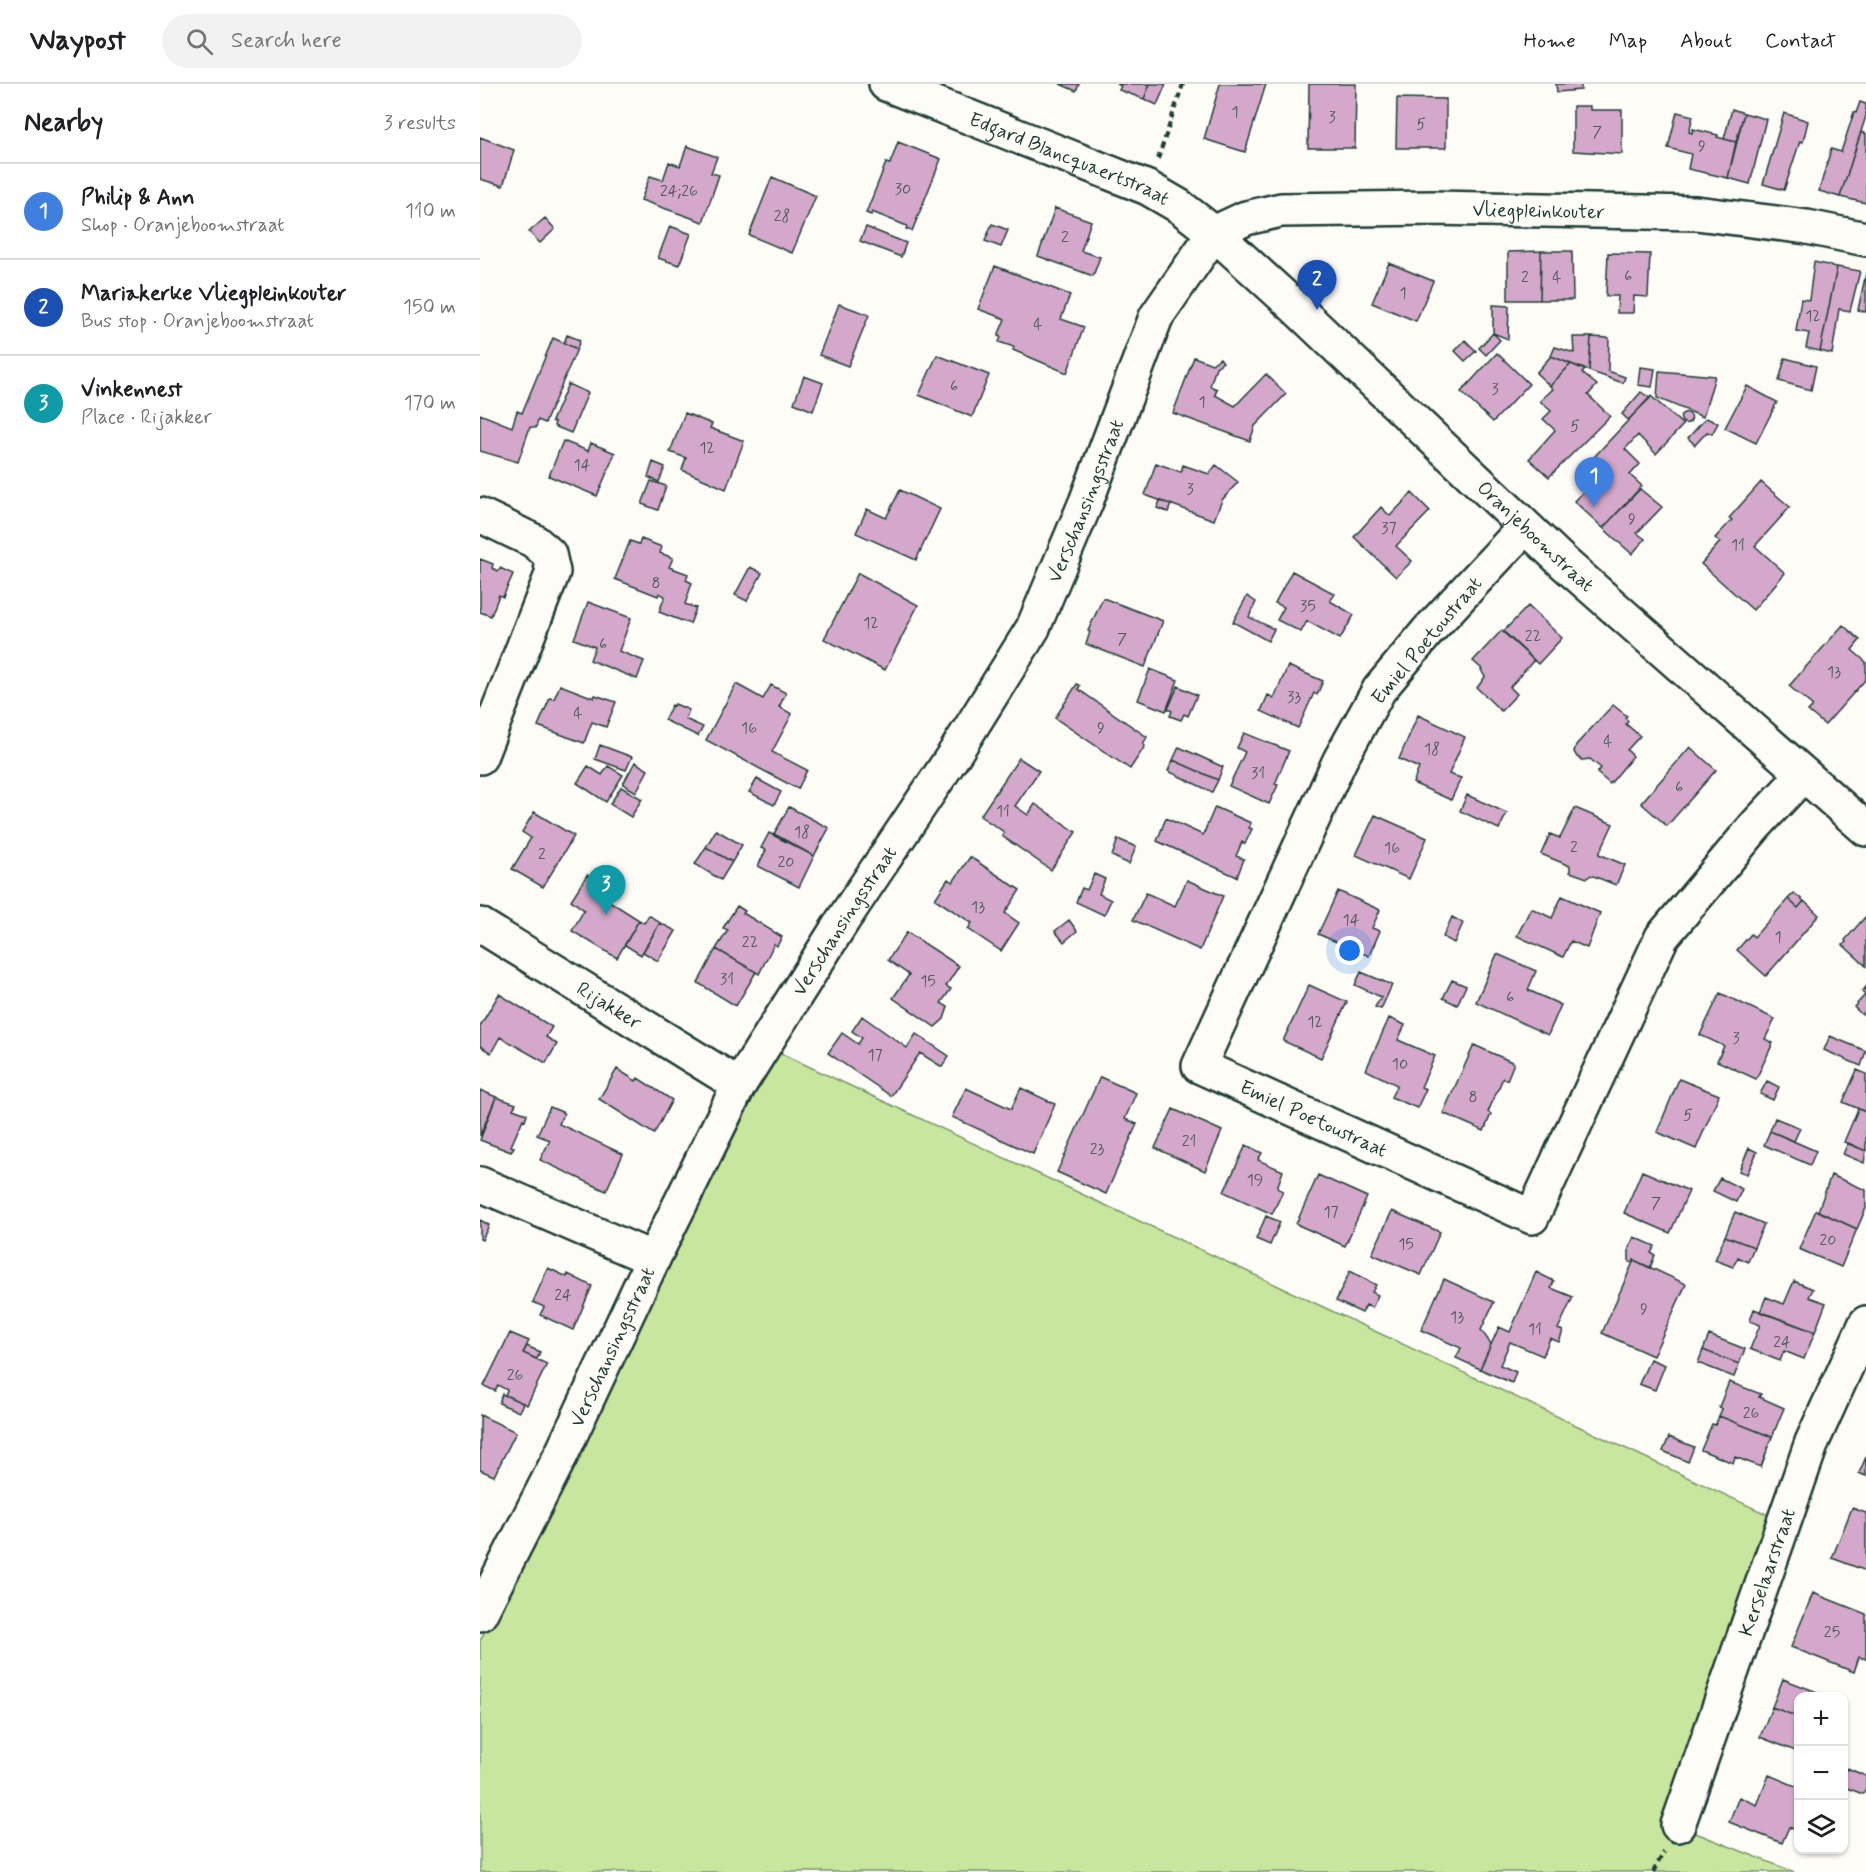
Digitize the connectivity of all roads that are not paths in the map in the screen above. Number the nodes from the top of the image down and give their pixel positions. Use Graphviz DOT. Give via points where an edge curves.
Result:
graph roads {
  1 [pos="886,84"];
  2 [pos="1214,233"];
  3 [pos="1866,239"];
  4 [pos="480,515"];
  5 [pos="1526,527"];
  6 [pos="480,757"];
  7 [pos="1803,776"];
  8 [pos="1866,829"];
  9 [pos="480,926"];
  10 [pos="739,1084"];
  11 [pos="480,1184"];
  12 [pos="653,1259"];
  13 [pos="1866,1323"];
  14 [pos="480,1614"];
  15 [pos="1678,1825"];
  1 -- 2 [label="street, Edgard Blancquaertstraat" via="1148,188"];
  2 -- 3 [label="street, Vliegpleinkouter" via="1246,218 1281,210 1433,208 1696,213"];
  2 -- 5 [label="street, Oranjeboomstraat"];
  2 -- 10 [label="street, Verschansingsstraat" via="1156,317 1033,628"];
  4 -- 6 [label="street" via="534,541 549,554 553,572"];
  5 -- 7 [label="street, Oranjeboomstraat"];
  5 -- 7 [label="street, Emiel Poetoustraat" via="1428,631 1379,690 1340,760 1199,1066 1532,1217 1662,937 1756,825"];
  7 -- 8 [label="street, Oranjeboomstraat"];
  9 -- 10 [label="street, Rijakker"];
  10 -- 12 [label="street, Verschansingsstraat"];
  11 -- 12 [label="street"];
  12 -- 14 [label="street, Verschansingsstraat" via="561,1455"];
  13 -- 15 [label="street, Kerselaarstraat" via="1812,1442"];
}
